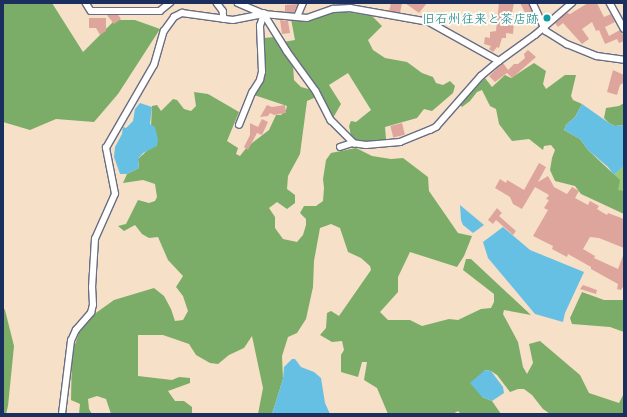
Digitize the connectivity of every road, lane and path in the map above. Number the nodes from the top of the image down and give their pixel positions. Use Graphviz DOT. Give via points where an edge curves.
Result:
graph roads {
  1 [pos="86,3"];
  2 [pos="170,3"];
  3 [pos="217,3"];
  4 [pos="238,3"];
  5 [pos="303,3"];
  6 [pos="533,3"];
  7 [pos="572,3"];
  8 [pos="610,3"];
  9 [pos="264,14"];
  10 [pos="297,17"];
  11 [pos="224,19"];
  12 [pos="545,26"];
  13 [pos="624,28"];
  14 [pos="624,60"];
  15 [pos="499,61"];
  16 [pos="239,125"];
  17 [pos="354,143"];
  18 [pos="340,147"];
  19 [pos="62,414"];
  1 -- 2 [label="street" via="92,11 160,11"];
  3 -- 11 [label="street" via="223,11"];
  4 -- 9 [label="street"];
  5 -- 10 [label="street"];
  6 -- 12 [label="street"];
  7 -- 12 [label="street"];
  8 -- 13 [label="street"];
  9 -- 10 [label="street"];
  9 -- 11 [label="street" via="238,20"];
  9 -- 16 [label="street" via="260,26 262,72"];
  9 -- 17 [label="street" via="316,91 331,120"];
  10 -- 15 [label="street" via="307,18 333,9 350,8 429,22"];
  11 -- 19 [label="street" via="189,12 178,14 170,20 164,31 154,66 106,148 115,194 96,235 93,305 91,313 76,330 72,341"];
  12 -- 14 [label="street" via="546,31 581,51"];
  12 -- 15 [label="street"];
  15 -- 17 [label="street" via="481,76 436,127 400,142 366,145"];
  17 -- 18 [label="street"];
}
